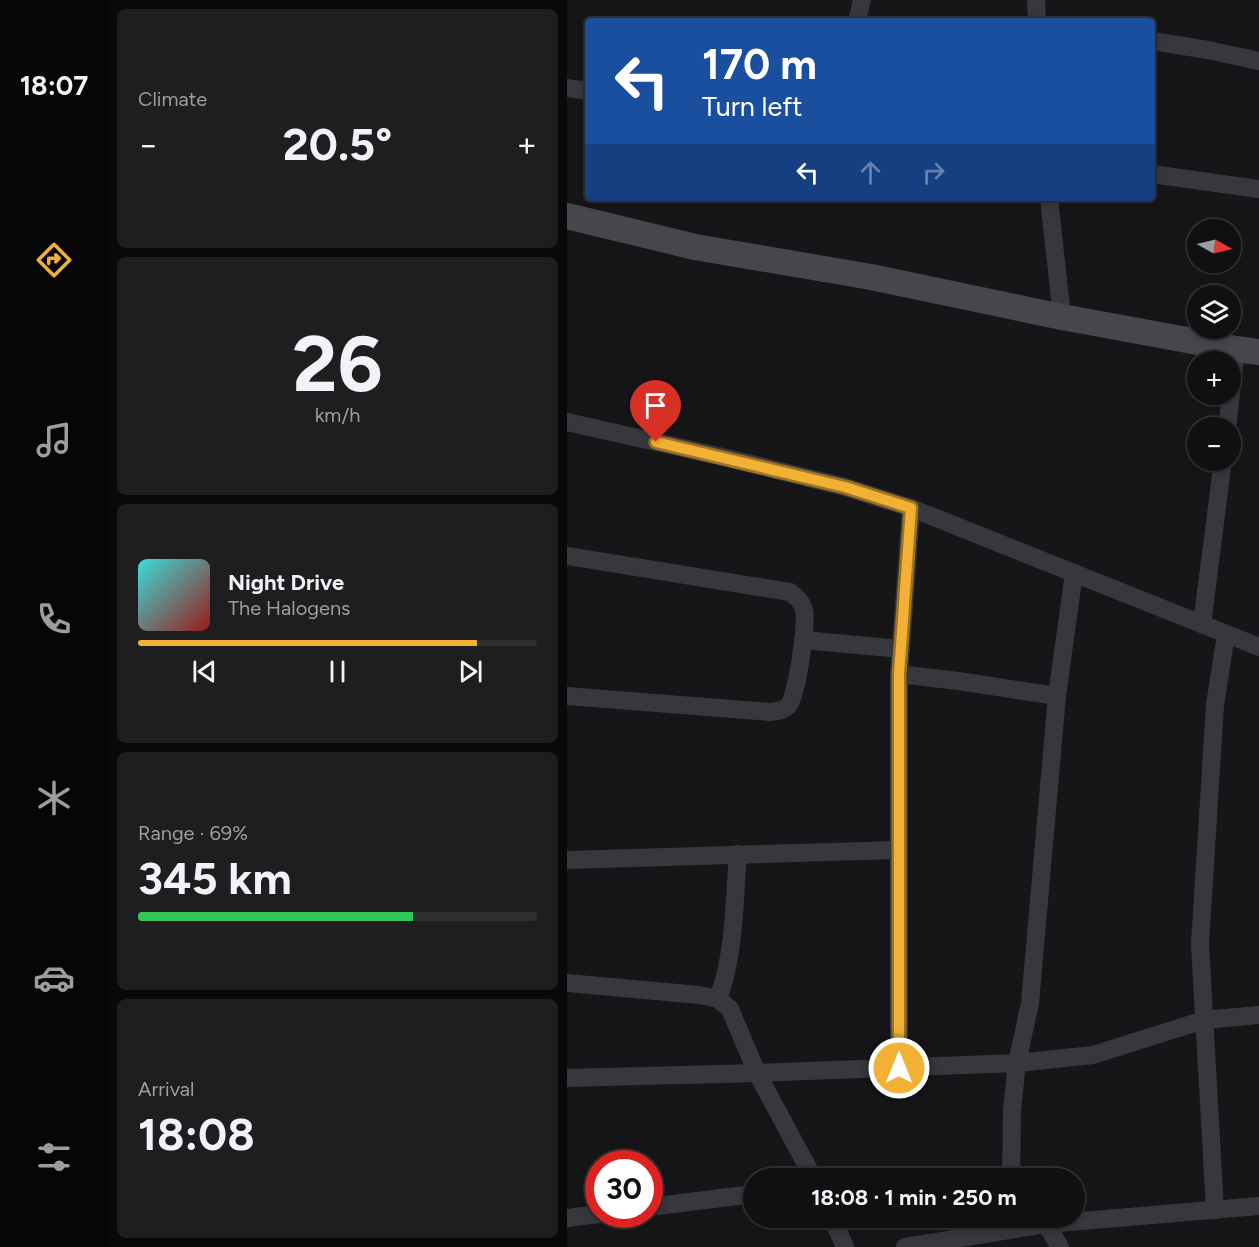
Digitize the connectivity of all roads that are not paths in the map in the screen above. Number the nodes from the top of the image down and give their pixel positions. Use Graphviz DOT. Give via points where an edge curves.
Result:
graph roads {
  1 [pos="862,0"];
  2 [pos="1036,0"];
  3 [pos="858,18"];
  4 [pos="1037,18"];
  5 [pos="1155,41"];
  6 [pos="1259,61"];
  7 [pos="567,88"];
  8 [pos="585,91"];
  9 [pos="1155,174"];
  10 [pos="1259,189"];
  11 [pos="1049,201"];
  12 [pos="567,216"];
  13 [pos="1062,317"];
  14 [pos="1247,351"];
  15 [pos="1230,417"];
  16 [pos="567,422"];
  17 [pos="1222,471"];
  18 [pos="911,508"];
  19 [pos="567,556"];
  20 [pos="1074,573"];
  21 [pos="1202,624"];
  22 [pos="1226,634"];
  23 [pos="803,640"];
  24 [pos="1259,647"];
  25 [pos="901,649"];
  26 [pos="899,674"];
  27 [pos="567,696"];
  28 [pos="1057,696"];
  29 [pos="898,850"];
  30 [pos="738,854"];
  31 [pos="567,860"];
  32 [pos="567,983"];
  33 [pos="718,999"];
  34 [pos="1259,1015"];
  35 [pos="1204,1020"];
  36 [pos="1017,1062"];
  37 [pos="899,1068"];
  38 [pos="757,1073"];
  39 [pos="567,1077"];
  40 [pos="808,1168"];
  41 [pos="1011,1168"];
  42 [pos="743,1195"];
  43 [pos="663,1205"];
  44 [pos="1259,1206"];
  45 [pos="1215,1210"];
  46 [pos="585,1216"];
  47 [pos="567,1218"];
  48 [pos="1085,1221"];
  49 [pos="836,1228"];
  50 [pos="993,1228"];
  51 [pos="1048,1228"];
  52 [pos="845,1247"];
  53 [pos="905,1247"];
  54 [pos="1060,1247"];
  1 -- 3 [label="street"];
  2 -- 4 [label="street"];
  5 -- 6 [label="street"];
  7 -- 8 [label="street"];
  9 -- 10 [label="street"];
  11 -- 13 [label="street"];
  12 -- 13 [label="main road" via="695,247 871,277"];
  13 -- 14 [label="main road"];
  14 -- 15 [label="street"];
  16 -- 18 [label="street" via="845,487"];
  17 -- 21 [label="street"];
  18 -- 20 [label="street"];
  18 -- 25 [label="street"];
  19 -- 23 [label="street" via="790,592 798,597 804,610"];
  20 -- 21 [label="street"];
  20 -- 28 [label="street"];
  21 -- 22 [label="street"];
  22 -- 24 [label="street"];
  22 -- 35 [label="street" via="1215,705 1201,932"];
  23 -- 25 [label="street"];
  23 -- 27 [label="street" via="794,692 780,711"];
  25 -- 26 [label="street"];
  26 -- 28 [label="street"];
  26 -- 29 [label="street"];
  28 -- 36 [label="street" via="1030,1003"];
  29 -- 30 [label="street"];
  29 -- 37 [label="street"];
  30 -- 31 [label="street"];
  30 -- 33 [label="street" via="732,940"];
  32 -- 33 [label="street"];
  33 -- 38 [label="street" via="730,1010"];
  34 -- 35 [label="street"];
  35 -- 36 [label="street" via="1093,1055"];
  35 -- 45 [label="street"];
  36 -- 37 [label="street"];
  36 -- 41 [label="street"];
  37 -- 38 [label="street"];
  38 -- 39 [label="street"];
  38 -- 40 [label="street"];
  42 -- 43 [label="street"];
  44 -- 45 [label="street"];
  45 -- 48 [label="street"];
  46 -- 47 [label="street"];
  49 -- 52 [label="street"];
  50 -- 53 [label="street"];
  51 -- 54 [label="street"];
}
